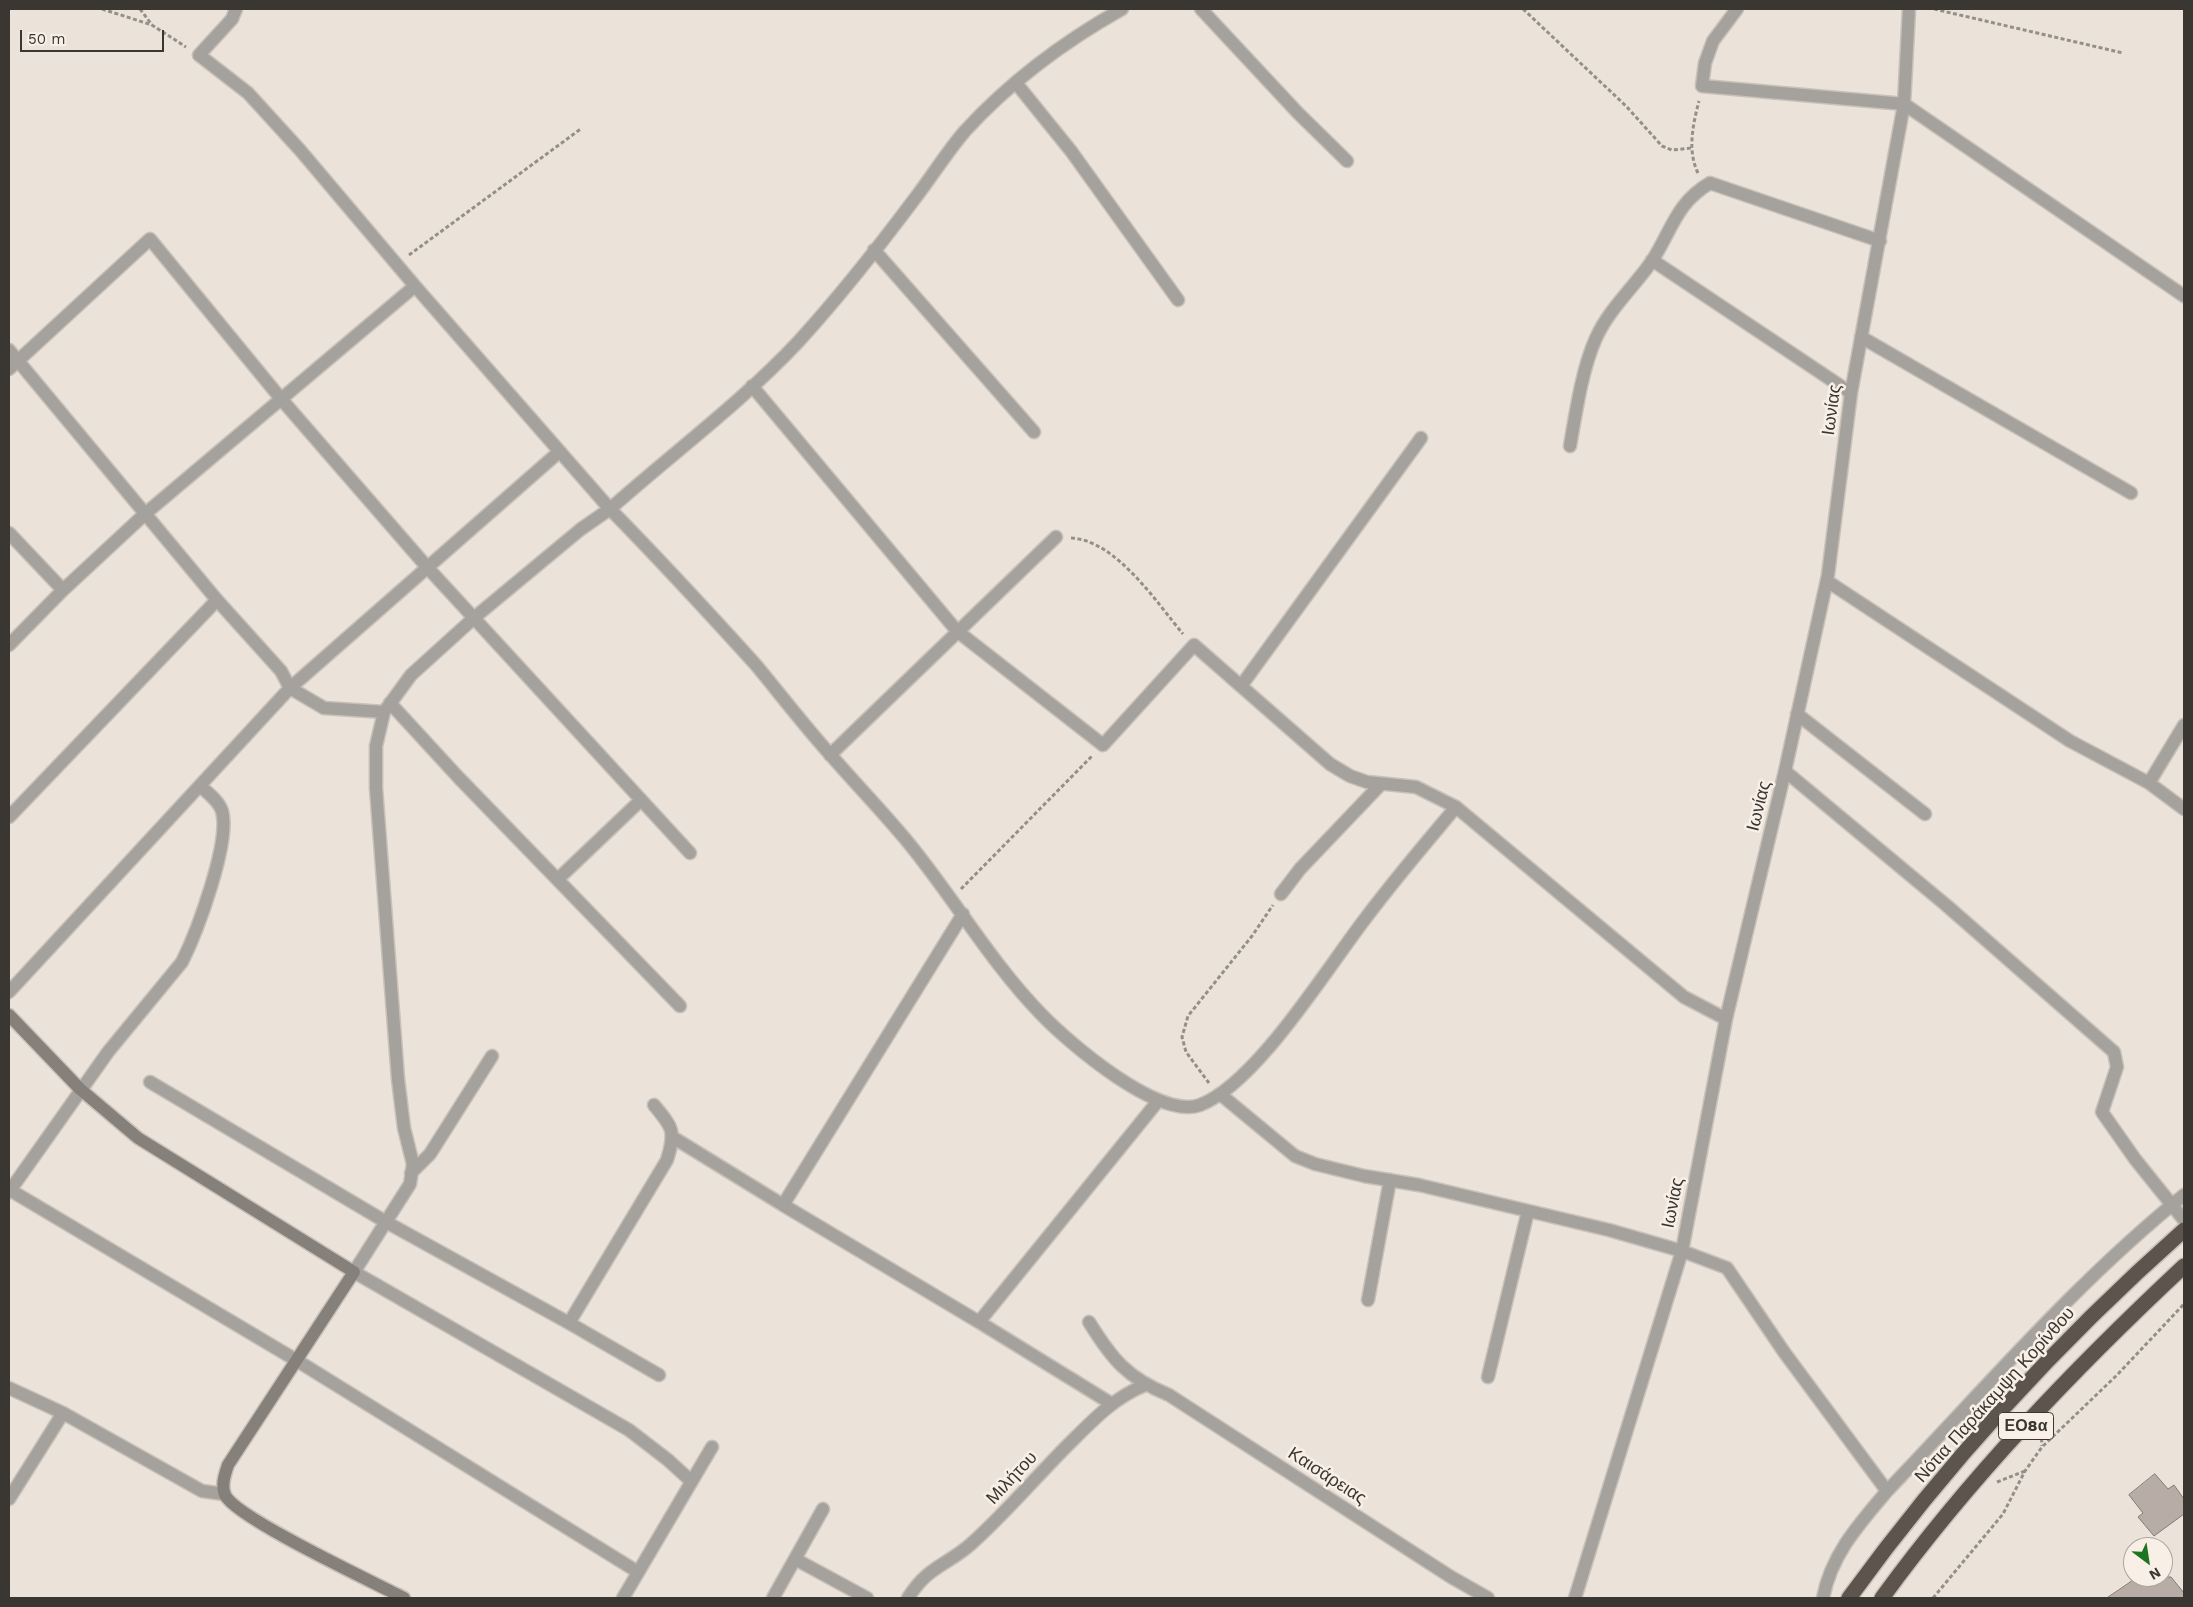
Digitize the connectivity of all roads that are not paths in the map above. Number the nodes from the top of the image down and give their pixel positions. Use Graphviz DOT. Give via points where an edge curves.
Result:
graph roads {
  1 [pos="236,9"];
  2 [pos="1122,9"];
  3 [pos="1200,9"];
  4 [pos="1737,9"];
  5 [pos="1909,9"];
  6 [pos="1016,83"];
  7 [pos="1904,104"];
  8 [pos="1347,161"];
  9 [pos="1880,242"];
  10 [pos="874,250"];
  11 [pos="1652,260"];
  12 [pos="415,286"];
  13 [pos="2184,296"];
  14 [pos="1178,300"];
  15 [pos="1861,337"];
  16 [pos="9,350"];
  17 [pos="13,365"];
  18 [pos="752,386"];
  19 [pos="1851,394"];
  20 [pos="282,400"];
  21 [pos="1034,432"];
  22 [pos="1421,438"];
  23 [pos="1570,446"];
  24 [pos="559,452"];
  25 [pos="2131,493"];
  26 [pos="610,509"];
  27 [pos="146,513"];
  28 [pos="9,534"];
  29 [pos="1056,537"];
  30 [pos="427,567"];
  31 [pos="1827,581"];
  32 [pos="63,590"];
  33 [pos="217,600"];
  34 [pos="475,617"];
  35 [pos="957,631"];
  36 [pos="9,645"];
  37 [pos="1241,686"];
  38 [pos="290,688"];
  39 [pos="387,707"];
  40 [pos="1797,714"];
  41 [pos="2184,725"];
  42 [pos="830,755"];
  43 [pos="1785,771"];
  44 [pos="2149,783"];
  45 [pos="1381,784"];
  46 [pos="200,786"];
  47 [pos="641,800"];
  48 [pos="1456,806"];
  49 [pos="2184,809"];
  50 [pos="1925,814"];
  51 [pos="9,817"];
  52 [pos="690,853"];
  53 [pos="558,879"];
  54 [pos="1281,894"];
  55 [pos="963,914"];
  56 [pos="9,992"];
  57 [pos="680,1006"];
  58 [pos="9,1016"];
  59 [pos="1726,1019"];
  60 [pos="492,1056"];
  61 [pos="150,1082"];
  62 [pos="80,1089"];
  63 [pos="1220,1094"];
  64 [pos="1158,1101"];
  65 [pos="654,1105"];
  66 [pos="674,1138"];
  67 [pos="411,1173"];
  68 [pos="1390,1180"];
  69 [pos="9,1191"];
  70 [pos="2184,1195"];
  71 [pos="783,1205"];
  72 [pos="2172,1205"];
  73 [pos="1528,1211"];
  74 [pos="2184,1220"];
  75 [pos="386,1222"];
  76 [pos="2184,1230"];
  77 [pos="1682,1251"];
  78 [pos="2184,1266"];
  79 [pos="354,1272"];
  80 [pos="1368,1300"];
  81 [pos="569,1322"];
  82 [pos="979,1322"];
  83 [pos="1089,1322"];
  84 [pos="296,1360"];
  85 [pos="659,1375"];
  86 [pos="1488,1377"];
  87 [pos="1145,1386"];
  88 [pos="9,1388"];
  89 [pos="1112,1404"];
  90 [pos="1962,1412"];
  91 [pos="63,1413"];
  92 [pos="1984,1430"];
  93 [pos="712,1447"];
  94 [pos="691,1481"];
  95 [pos="1887,1491"];
  96 [pos="224,1494"];
  97 [pos="9,1499"];
  98 [pos="823,1509"];
  99 [pos="795,1559"];
  100 [pos="638,1572"];
  101 [pos="404,1598"];
  102 [pos="623,1598"];
  103 [pos="773,1598"];
  104 [pos="867,1598"];
  105 [pos="908,1598"];
  106 [pos="1488,1598"];
  107 [pos="1575,1598"];
  108 [pos="1823,1598"];
  109 [pos="1849,1598"];
  110 [pos="1882,1598"];
  1 -- 12 [label="street" via="232,19 199,56 248,93"];
  2 -- 6 [label="street" via="1087,28"];
  3 -- 8 [label="street"];
  4 -- 7 [label="street" via="1713,41 1705,63 1702,86"];
  5 -- 7 [label="street, Ιωνίας"];
  6 -- 10 [label="street" via="964,133"];
  6 -- 14 [label="street" via="1071,151"];
  7 -- 9 [label="street, Ιωνίας"];
  7 -- 13 [label="street"];
  9 -- 11 [label="street" via="1710,183 1695,191 1679,212"];
  9 -- 15 [label="street, Ιωνίας"];
  10 -- 18 [label="street" via="798,342"];
  10 -- 21 [label="street"];
  11 -- 19 [label="street"];
  11 -- 23 [label="street" via="1596,338"];
  12 -- 20 [label="street"];
  12 -- 24 [label="street"];
  15 -- 19 [label="street, Ιωνίας"];
  15 -- 25 [label="street"];
  16 -- 17 [label="street"];
  17 -- 20 [label="street" via="150,239"];
  17 -- 27 [label="street"];
  18 -- 26 [label="street"];
  18 -- 35 [label="street"];
  19 -- 31 [label="street, Ιωνίας"];
  20 -- 27 [label="street"];
  20 -- 30 [label="street"];
  22 -- 37 [label="street"];
  24 -- 26 [label="street"];
  24 -- 30 [label="street"];
  26 -- 34 [label="street"];
  26 -- 42 [label="street" via="734,640"];
  27 -- 32 [label="street"];
  27 -- 33 [label="street"];
  28 -- 32 [label="street"];
  29 -- 35 [label="street"];
  30 -- 34 [label="street"];
  30 -- 38 [label="street"];
  31 -- 40 [label="street, Ιωνίας"];
  31 -- 44 [label="street" via="2070,741"];
  32 -- 36 [label="street"];
  33 -- 38 [label="street" via="281,671"];
  33 -- 51 [label="street"];
  34 -- 39 [label="street" via="411,675"];
  34 -- 47 [label="street"];
  35 -- 37 [label="street" via="1103,745 1194,646"];
  35 -- 42 [label="street"];
  37 -- 45 [label="street" via="1330,764 1350,776"];
  38 -- 39 [label="street" via="324,708"];
  38 -- 46 [label="street"];
  39 -- 53 [label="street"];
  39 -- 67 [label="street" via="376,746 376,788 398,1079 404,1128 413,1164"];
  40 -- 43 [label="street, Ιωνίας"];
  40 -- 50 [label="street"];
  41 -- 44 [label="street"];
  42 -- 55 [label="street" via="908,842"];
  43 -- 59 [label="street, Ιωνίας"];
  43 -- 72 [label="street" via="1946,905 2114,1052 2117,1067 2102,1112 2109,1126"];
  44 -- 49 [label="street"];
  45 -- 48 [label="street" via="1416,787"];
  45 -- 54 [label="street" via="1300,869"];
  46 -- 56 [label="street"];
  46 -- 62 [label="street" via="222,809 225,826 191,944 182,962"];
  47 -- 52 [label="street"];
  47 -- 53 [label="street"];
  48 -- 59 [label="street" via="1677,992"];
  48 -- 63 [label="street" via="1366,917 1283,1030 1242,1077"];
  53 -- 57 [label="street"];
  55 -- 64 [label="street" via="1042,1016 1121,1080"];
  55 -- 71 [label="street"];
  58 -- 62 [label="street"];
  59 -- 77 [label="street, Ιωνίας"];
  60 -- 67 [label="street" via="430,1154"];
  61 -- 75 [label="street"];
  62 -- 69 [label="street"];
  62 -- 79 [label="street" via="138,1138"];
  63 -- 64 [label="street" via="1187,1109"];
  63 -- 68 [label="street" via="1295,1156 1315,1164"];
  64 -- 82 [label="street"];
  65 -- 66 [label="street" via="667,1121"];
  66 -- 71 [label="street"];
  66 -- 81 [label="street" via="667,1160"];
  67 -- 75 [label="street" via="410,1184"];
  68 -- 73 [label="street"];
  68 -- 80 [label="street"];
  69 -- 84 [label="street"];
  70 -- 72 [label="street"];
  71 -- 82 [label="street"];
  72 -- 74 [label="street"];
  72 -- 90 [label="street" via="2075,1293"];
  73 -- 77 [label="street"];
  73 -- 86 [label="street"];
  75 -- 79 [label="street"];
  75 -- 81 [label="street"];
  76 -- 92 [label="highway, Νότια Παράκαμψη Κορίνθου / ΕΟ8α" via="2098,1310"];
  77 -- 95 [label="street" via="1727,1268 1784,1352"];
  77 -- 107 [label="street, Ιωνίας"];
  78 -- 110 [label="highway, ΕΟ8α" via="2117,1329 1971,1485"];
  79 -- 84 [label="street"];
  79 -- 94 [label="street" via="629,1430"];
  81 -- 85 [label="street"];
  82 -- 89 [label="street"];
  83 -- 87 [label="street" via="1110,1356"];
  84 -- 96 [label="street" via="228,1465"];
  84 -- 100 [label="street"];
  87 -- 89 [label="street, Μιλήτου"];
  87 -- 106 [label="street, Καισάρειας" via="1169,1395"];
  88 -- 91 [label="street"];
  89 -- 105 [label="street, Μιλήτου" via="1047,1465 969,1546 936,1567 918,1583"];
  90 -- 92 [label="street"];
  90 -- 95 [label="street"];
  91 -- 96 [label="street" via="202,1491"];
  91 -- 97 [label="street"];
  92 -- 109 [label="highway, Νότια Παράκαμψη Κορίνθου / ΕΟ8α"];
  93 -- 94 [label="street"];
  94 -- 100 [label="street"];
  95 -- 108 [label="street" via="1838,1553"];
  96 -- 101 [label="street" via="233,1506 260,1524"];
  98 -- 99 [label="street"];
  99 -- 103 [label="street"];
  99 -- 104 [label="street"];
  100 -- 102 [label="street"];
}
